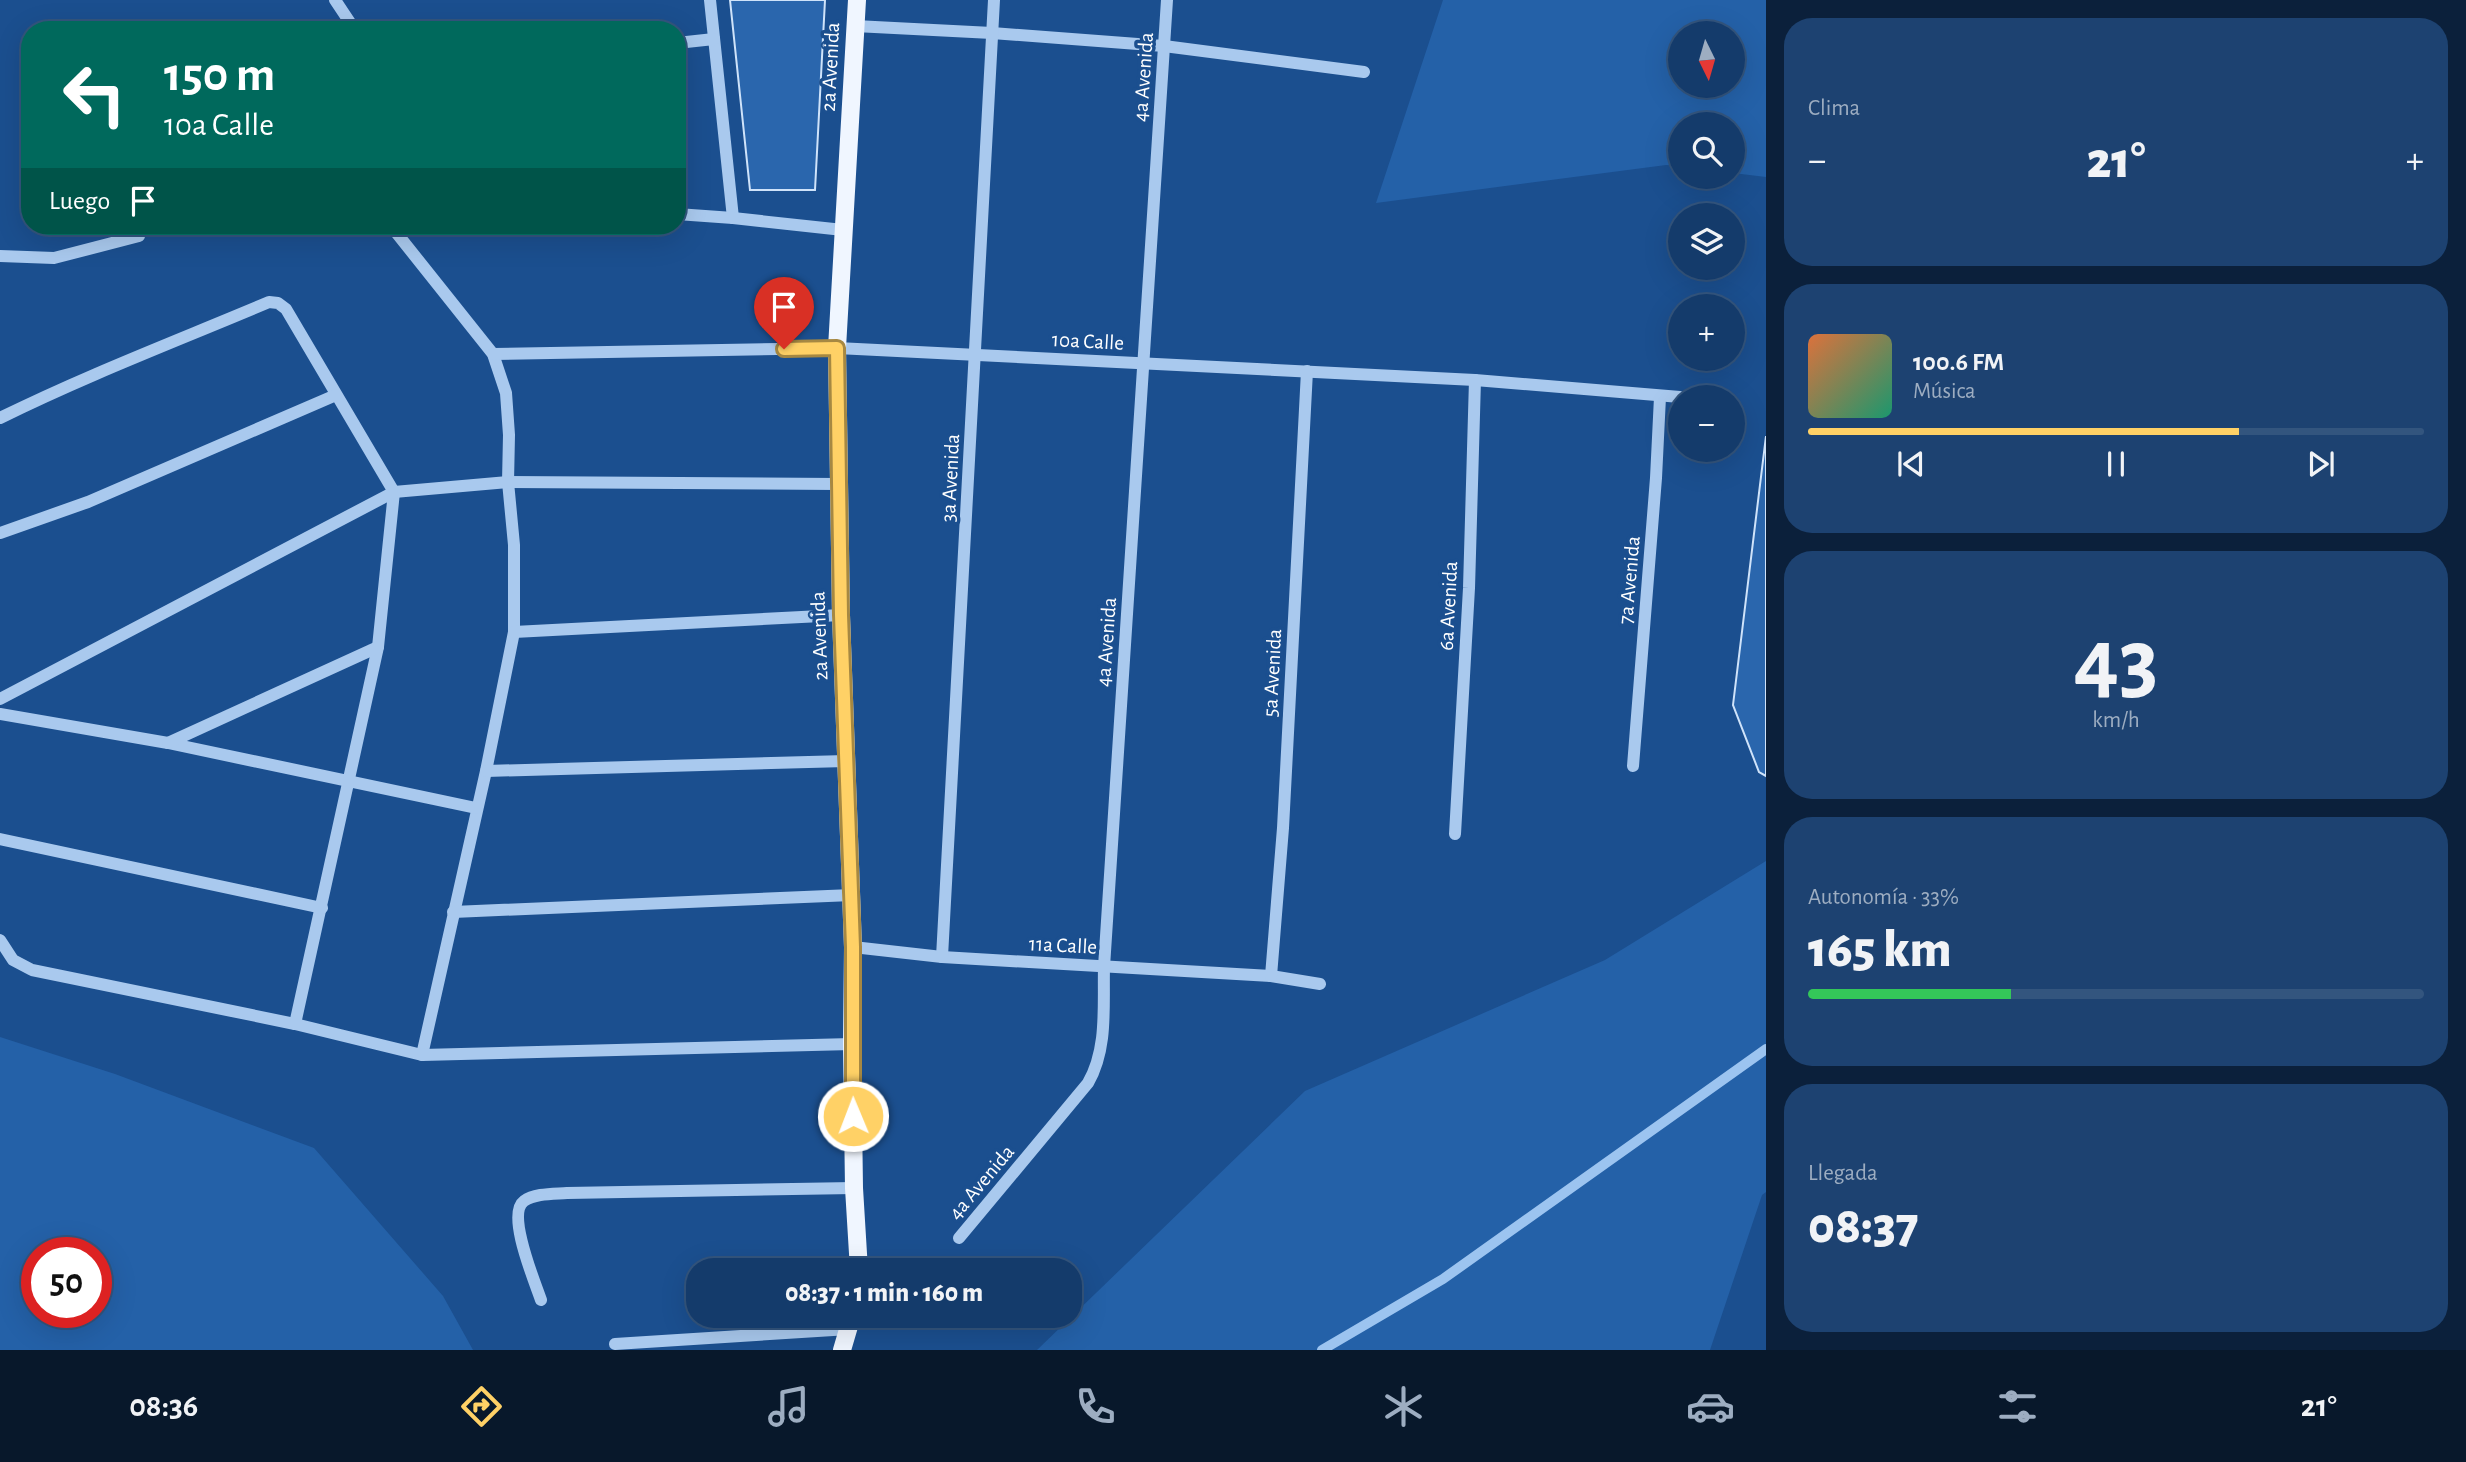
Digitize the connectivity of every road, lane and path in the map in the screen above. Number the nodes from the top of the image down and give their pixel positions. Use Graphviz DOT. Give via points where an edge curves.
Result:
graph roads {
  1 [pos="335,0"];
  2 [pos="710,0"];
  3 [pos="857,0"];
  4 [pos="994,0"];
  5 [pos="1167,0"];
  6 [pos="349,21"];
  7 [pos="855,26"];
  8 [pos="992,33"];
  9 [pos="714,39"];
  10 [pos="686,42"];
  11 [pos="1164,46"];
  12 [pos="1364,72"];
  13 [pos="686,215"];
  14 [pos="733,218"];
  15 [pos="843,230"];
  16 [pos="398,235"];
  17 [pos="139,236"];
  18 [pos="0,256"];
  19 [pos="837,348"];
  20 [pos="493,354"];
  21 [pos="976,355"];
  22 [pos="1144,363"];
  23 [pos="1307,371"];
  24 [pos="1475,380"];
  25 [pos="336,395"];
  26 [pos="1660,397"];
  27 [pos="1668,397"];
  28 [pos="0,418"];
  29 [pos="508,482"];
  30 [pos="838,484"];
  31 [pos="394,492"];
  32 [pos="0,533"];
  33 [pos="841,615"];
  34 [pos="514,632"];
  35 [pos="377,647"];
  36 [pos="0,699"];
  37 [pos="0,714"];
  38 [pos="167,743"];
  39 [pos="846,761"];
  40 [pos="1633,766"];
  41 [pos="486,771"];
  42 [pos="349,783"];
  43 [pos="476,808"];
  44 [pos="1455,834"];
  45 [pos="0,839"];
  46 [pos="852,895"];
  47 [pos="322,908"];
  48 [pos="453,912"];
  49 [pos="0,940"];
  50 [pos="853,947"];
  51 [pos="942,957"];
  52 [pos="1104,967"];
  53 [pos="1271,976"];
  54 [pos="1320,985"];
  55 [pos="295,1024"];
  56 [pos="852,1044"];
  57 [pos="422,1055"];
  58 [pos="854,1188"];
  59 [pos="959,1238"];
  60 [pos="858,1258"];
  61 [pos="541,1300"];
  62 [pos="796,1328"];
  63 [pos="849,1328"];
  64 [pos="708,1336"];
  65 [pos="615,1344"];
  66 [pos="699,1350"];
  67 [pos="842,1350"];
  1 -- 6 [label="street"];
  2 -- 9 [label="street"];
  3 -- 7 [label="main road, 2a Avenida"];
  4 -- 8 [label="street, 3a Avenida"];
  5 -- 11 [label="street, 4a Avenida"];
  7 -- 8 [label="street"];
  7 -- 15 [label="main road, 2a Avenida"];
  8 -- 11 [label="street"];
  8 -- 21 [label="street, 3a Avenida"];
  9 -- 10 [label="street"];
  9 -- 14 [label="street"];
  11 -- 12 [label="street"];
  11 -- 22 [label="street, 4a Avenida"];
  13 -- 14 [label="street"];
  14 -- 15 [label="street"];
  15 -- 19 [label="main road, 2a Avenida"];
  16 -- 20 [label="street"];
  17 -- 18 [label="street" via="54,258"];
  19 -- 20 [label="street, 10a Calle"];
  19 -- 21 [label="street, 10a Calle"];
  19 -- 30 [label="main road, 2a Avenida"];
  20 -- 29 [label="street" via="506,393"];
  21 -- 22 [label="street, 10a Calle"];
  21 -- 51 [label="street, 3a Avenida"];
  22 -- 23 [label="street, 10a Calle"];
  22 -- 52 [label="street, 4a Avenida"];
  23 -- 24 [label="street, 10a Calle"];
  23 -- 53 [label="street, 5a Avenida"];
  24 -- 26 [label="street, 10a Calle"];
  24 -- 44 [label="street, 6a Avenida"];
  25 -- 28 [label="street" via="286,309 269,302"];
  25 -- 31 [label="street"];
  25 -- 32 [label="street" via="88,502"];
  26 -- 27 [label="street, 10a Calle"];
  26 -- 40 [label="street, 7a Avenida"];
  29 -- 30 [label="street"];
  29 -- 31 [label="street"];
  29 -- 34 [label="street"];
  30 -- 33 [label="main road, 2a Avenida"];
  31 -- 35 [label="street"];
  31 -- 36 [label="street"];
  33 -- 34 [label="street"];
  33 -- 39 [label="main road, 2a Avenida"];
  34 -- 41 [label="street"];
  35 -- 38 [label="street"];
  35 -- 42 [label="street"];
  37 -- 38 [label="street"];
  38 -- 42 [label="street"];
  39 -- 41 [label="street"];
  39 -- 46 [label="main road, 2a Avenida"];
  41 -- 43 [label="street"];
  42 -- 43 [label="street"];
  42 -- 47 [label="street"];
  43 -- 48 [label="street"];
  45 -- 47 [label="street"];
  46 -- 48 [label="street"];
  46 -- 50 [label="main road, 2a Avenida"];
  47 -- 55 [label="street"];
  48 -- 57 [label="street"];
  49 -- 55 [label="street" via="13,960 32,970"];
  50 -- 51 [label="street, 11a Calle"];
  50 -- 56 [label="main road, 2a Avenida"];
  51 -- 52 [label="street, 11a Calle"];
  52 -- 53 [label="street, 11a Calle"];
  52 -- 59 [label="street, 4a Avenida" via="1101,1051 1088,1083"];
  53 -- 54 [label="street, 11a Calle"];
  55 -- 57 [label="street"];
  56 -- 57 [label="street"];
  56 -- 58 [label="main road, 2a Avenida"];
  58 -- 60 [label="main road, 2a Avenida"];
  58 -- 61 [label="street" via="533,1197 518,1209 522,1245"];
  62 -- 64 [label="street"];
  63 -- 67 [label="main road"];
  64 -- 65 [label="street"];
  64 -- 66 [label="street"];
}
